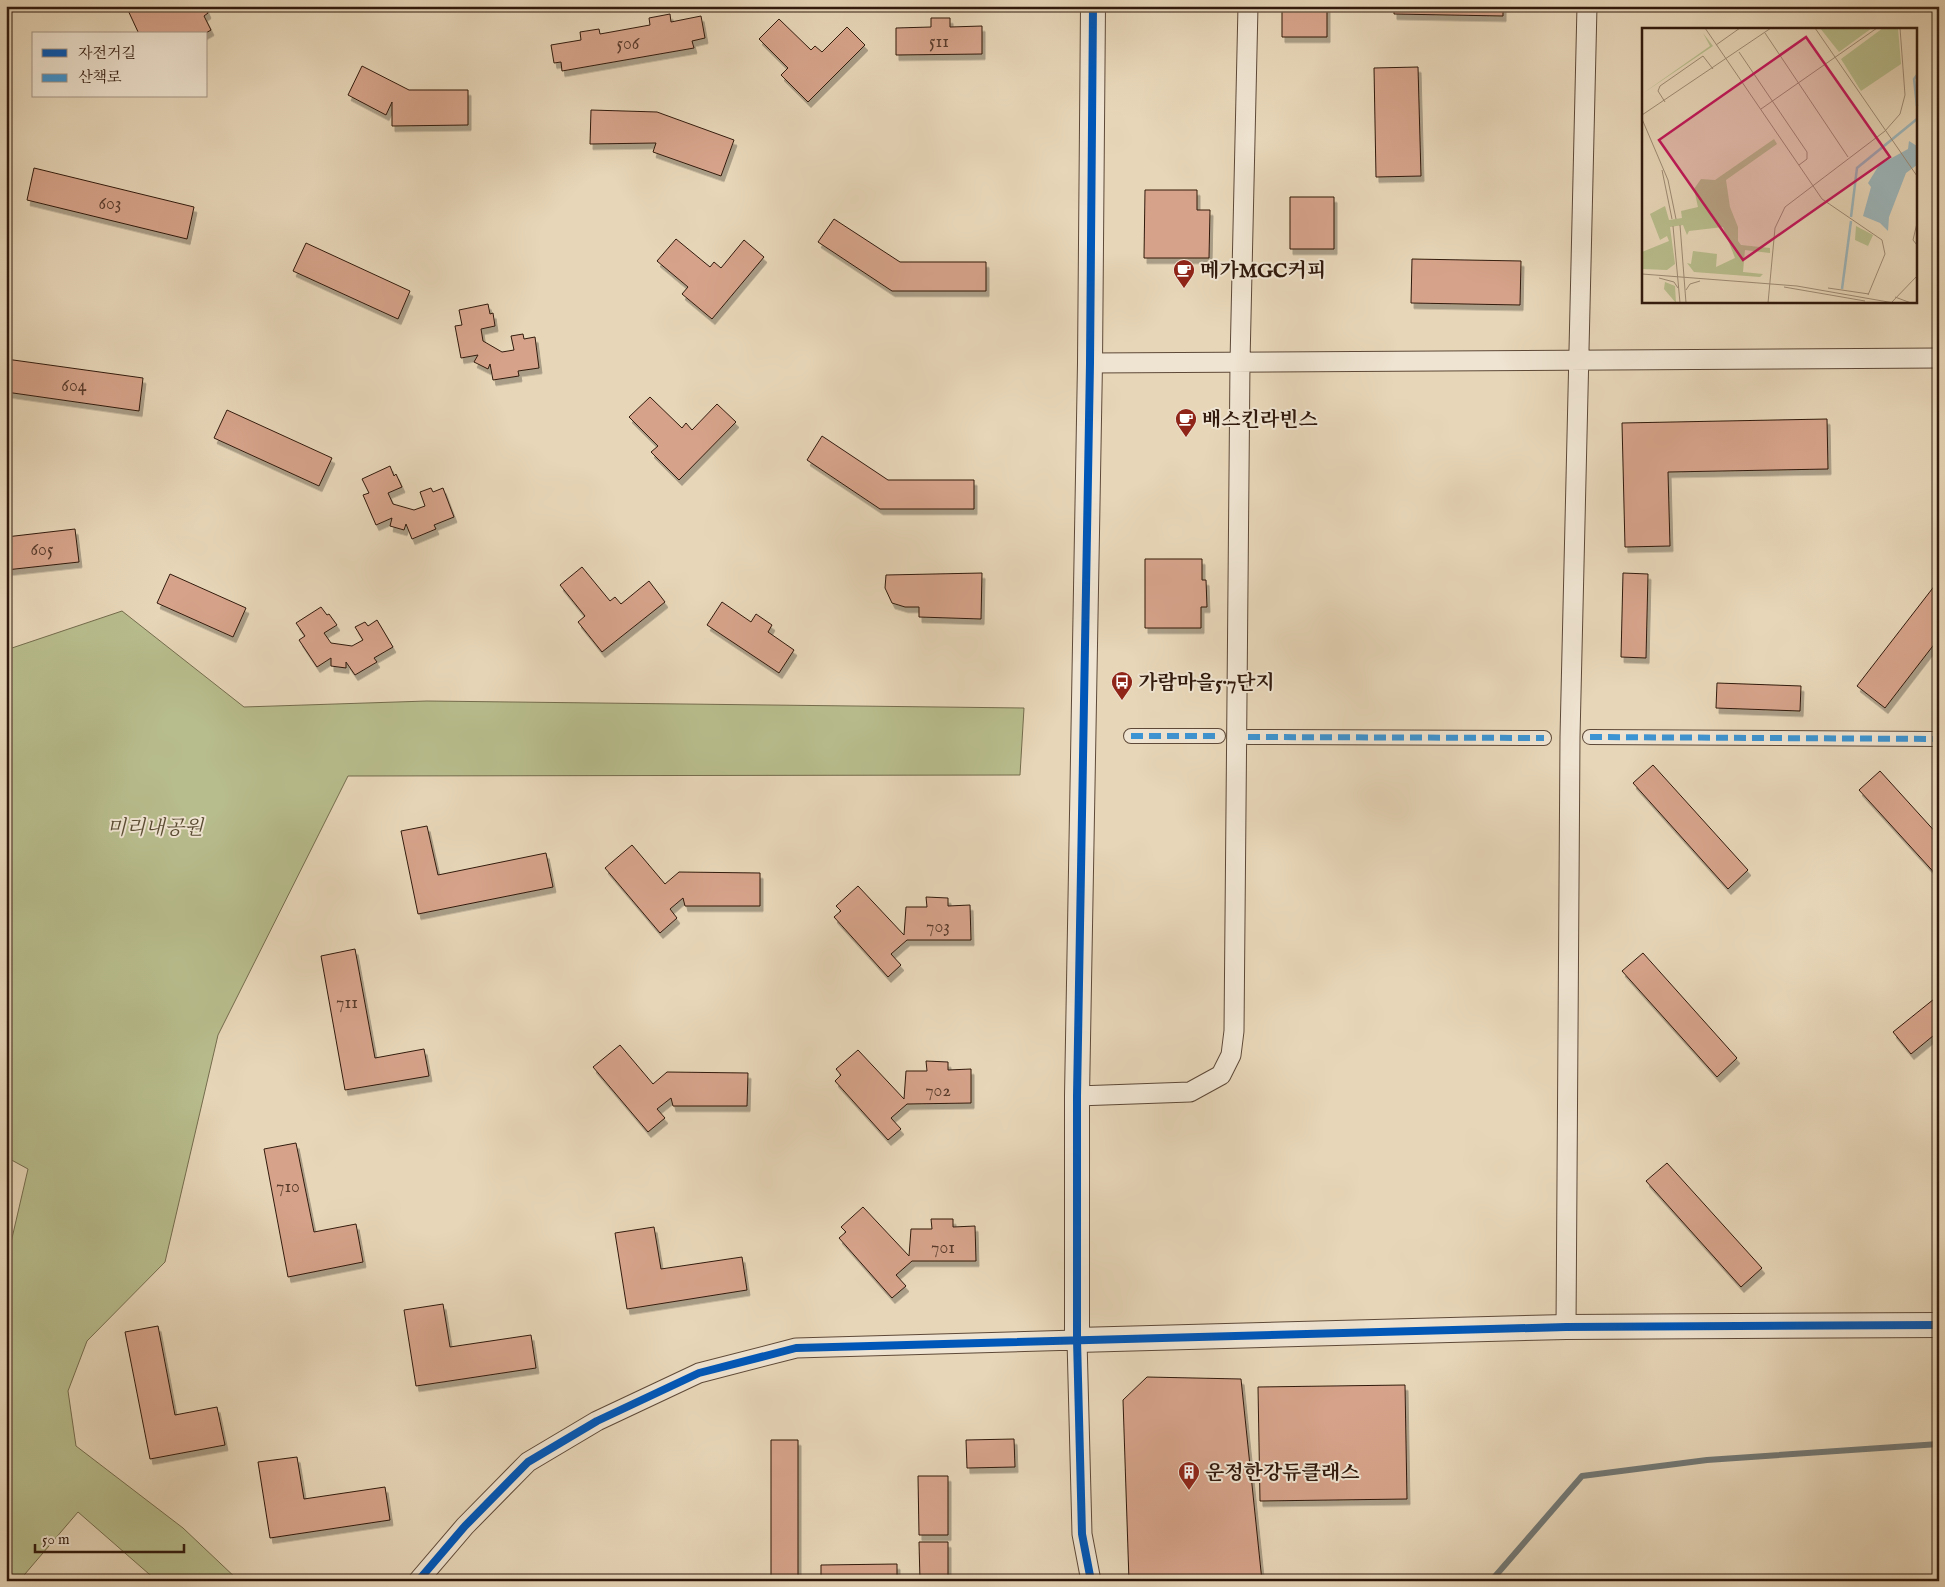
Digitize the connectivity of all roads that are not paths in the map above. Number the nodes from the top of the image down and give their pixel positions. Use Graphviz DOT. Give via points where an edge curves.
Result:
graph roads {
  1 [pos="1092,6"];
  2 [pos="1248,6"];
  3 [pos="1587,6"];
  4 [pos="1939,358"];
  5 [pos="1579,359"];
  6 [pos="1240,362"];
  7 [pos="1090,363"];
  8 [pos="1131,736"];
  9 [pos="1218,736"];
  10 [pos="1248,737"];
  11 [pos="1590,737"];
  12 [pos="1544,738"];
  13 [pos="1939,738"];
  14 [pos="1077,1096"];
  15 [pos="1939,1325"];
  16 [pos="1566,1327"];
  17 [pos="1077,1340"];
  18 [pos="418,1581"];
  19 [pos="1091,1581"];
  1 -- 7 [label="street"];
  2 -- 6 [label="street"];
  3 -- 5 [label="street"];
  4 -- 5 [label="street"];
  5 -- 6 [label="street"];
  5 -- 16 [label="street" via="1570,737"];
  6 -- 7 [label="street"];
  6 -- 14 [label="street" via="1234,1021 1231,1055 1220,1075 1190,1092"];
  7 -- 14 [label="street"];
  8 -- 9 [label="street"];
  10 -- 12 [label="street"];
  11 -- 13 [label="street"];
  14 -- 17 [label="street"];
  15 -- 16 [label="street"];
  16 -- 17 [label="street"];
  17 -- 18 [label="street" via="796,1348 698,1373 598,1421 528,1462 464,1526"];
  17 -- 19 [label="street" via="1082,1534"];
}
